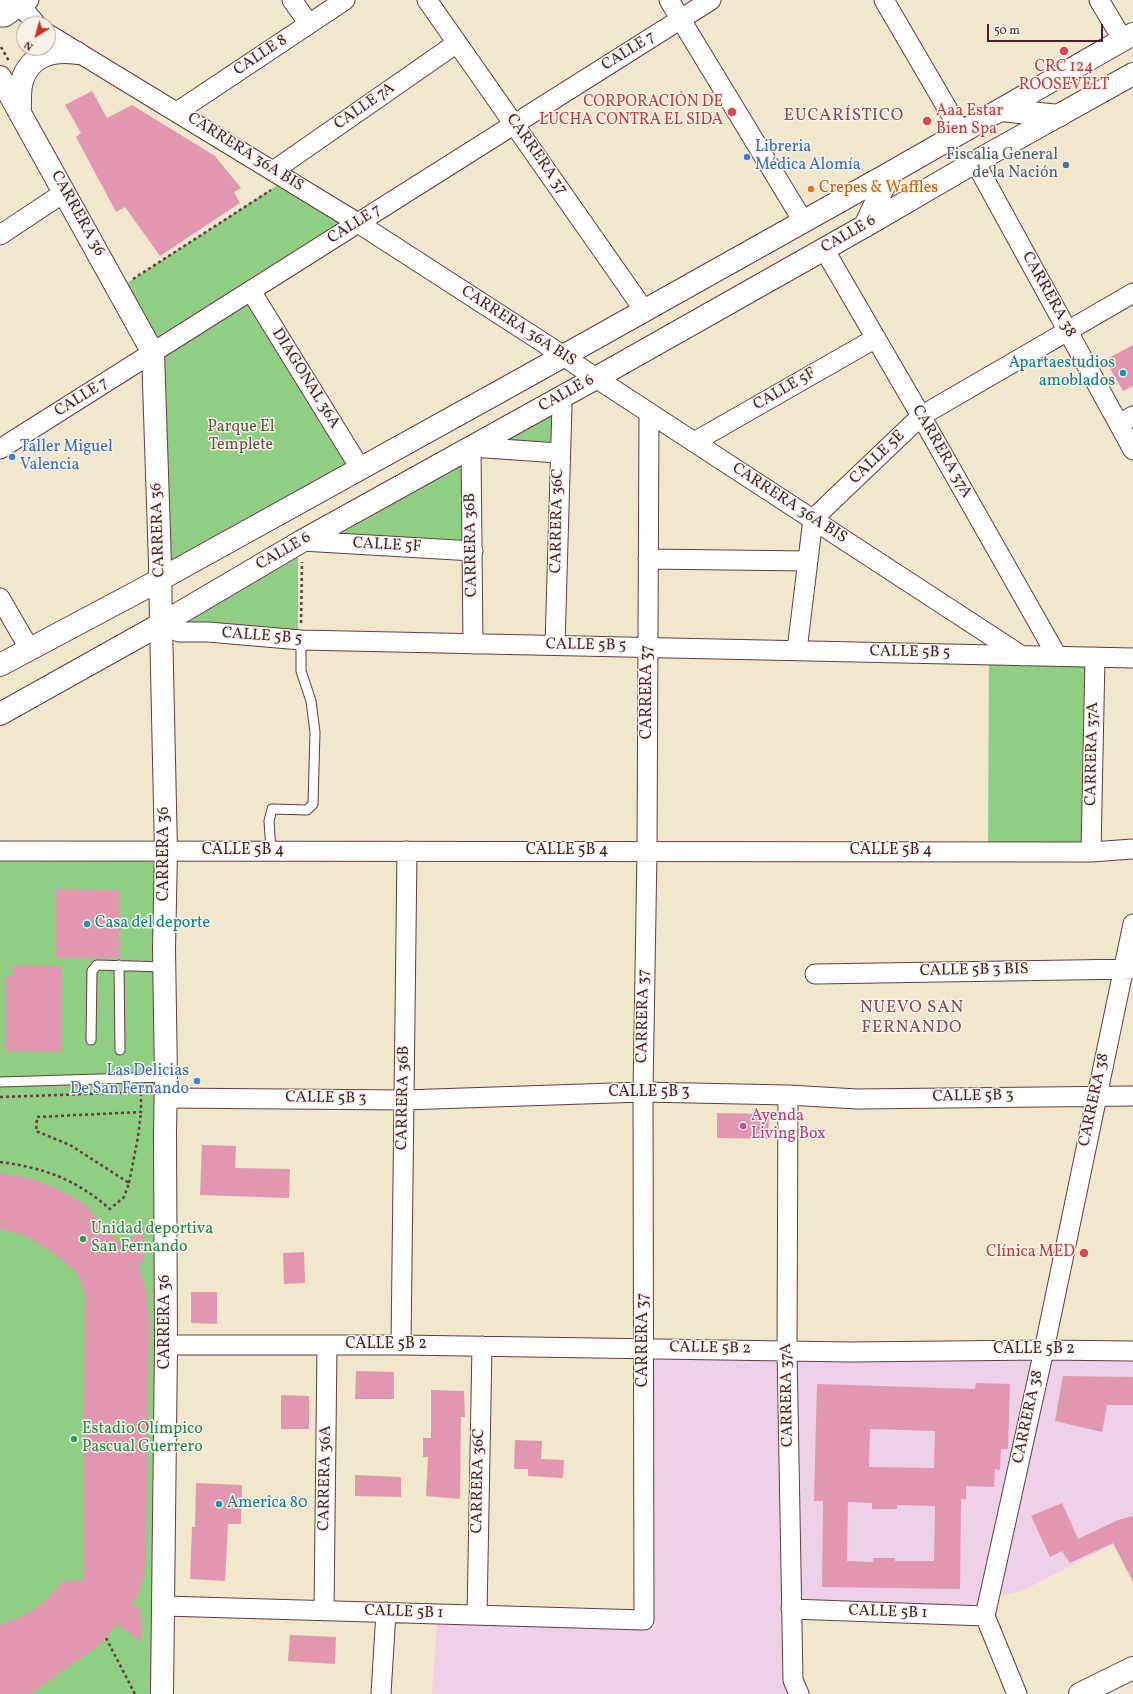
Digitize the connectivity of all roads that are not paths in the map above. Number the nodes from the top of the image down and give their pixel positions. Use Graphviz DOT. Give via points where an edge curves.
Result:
graph roads {
  1 [pos="292,0"];
  2 [pos="345,0"];
  3 [pos="427,0"];
  4 [pos="670,0"];
  5 [pos="711,0"];
  6 [pos="884,0"];
  7 [pos="1099,0"];
  8 [pos="14,2"];
  9 [pos="28,16"];
  10 [pos="0,17"];
  11 [pos="681,19"];
  12 [pos="309,24"];
  13 [pos="1128,37"];
  14 [pos="56,39"];
  15 [pos="457,43"];
  16 [pos="77,53"];
  17 [pos="1133,74"];
  18 [pos="0,77"];
  19 [pos="1001,110"];
  20 [pos="20,112"];
  21 [pos="177,112"];
  22 [pos="1059,116"];
  23 [pos="514,124"];
  24 [pos="961,132"];
  25 [pos="975,162"];
  26 [pos="890,173"];
  27 [pos="280,176"];
  28 [pos="65,192"];
  29 [pos="803,221"];
  30 [pos="358,223"];
  31 [pos="865,226"];
  32 [pos="0,235"];
  33 [pos="824,249"];
  34 [pos="251,291"];
  35 [pos="1133,293"];
  36 [pos="644,310"];
  37 [pos="1068,331"];
  38 [pos="876,338"];
  39 [pos="153,353"];
  40 [pos="563,356"];
  41 [pos="596,378"];
  42 [pos="561,398"];
  43 [pos="649,413"];
  44 [pos="921,416"];
  45 [pos="1126,420"];
  46 [pos="694,442"];
  47 [pos="471,447"];
  48 [pos="0,449"];
  49 [pos="1133,450"];
  50 [pos="559,453"];
  51 [pos="360,468"];
  52 [pos="813,520"];
  53 [pos="302,550"];
  54 [pos="473,551"];
  55 [pos="648,559"];
  56 [pos="807,561"];
  57 [pos="160,580"];
  58 [pos="0,598"];
  59 [pos="161,624"];
  60 [pos="301,640"];
  61 [pos="473,644"];
  62 [pos="555,645"];
  63 [pos="648,647"];
  64 [pos="30,648"];
  65 [pos="797,650"];
  66 [pos="1022,656"];
  67 [pos="1056,656"];
  68 [pos="1095,657"];
  69 [pos="1133,658"];
  70 [pos="0,665"];
  71 [pos="0,714"];
  72 [pos="1133,849"];
  73 [pos="0,851"];
  74 [pos="166,851"];
  75 [pos="271,851"];
  76 [pos="407,851"];
  77 [pos="647,851"];
  78 [pos="1092,852"];
  79 [pos="1133,924"];
  80 [pos="119,965"];
  81 [pos="165,967"];
  82 [pos="1128,969"];
  83 [pos="815,974"];
  84 [pos="91,1040"];
  85 [pos="120,1050"];
  86 [pos="0,1082"];
  87 [pos="161,1089"];
  88 [pos="643,1092"];
  89 [pos="788,1095"];
  90 [pos="1096,1095"];
  91 [pos="1133,1096"];
  92 [pos="404,1100"];
  93 [pos="166,1345"];
  94 [pos="327,1345"];
  95 [pos="400,1345"];
  96 [pos="482,1346"];
  97 [pos="644,1348"];
  98 [pos="787,1350"];
  99 [pos="1044,1350"];
  100 [pos="1133,1351"];
  101 [pos="164,1606"];
  102 [pos="792,1609"];
  103 [pos="324,1611"];
  104 [pos="386,1612"];
  105 [pos="477,1615"];
  106 [pos="985,1616"];
  107 [pos="644,1620"];
  108 [pos="1133,1668"];
  109 [pos="1133,1678"];
  110 [pos="162,1694"];
  111 [pos="381,1694"];
  112 [pos="799,1694"];
  113 [pos="1017,1694"];
  114 [pos="1080,1694"];
  115 [pos="1100,1694"];
  1 -- 12 [label="street"];
  2 -- 12 [label="street, CALLE 8"];
  3 -- 15 [label="street, CARRERA 37"];
  4 -- 11 [label="street"];
  5 -- 11 [label="street, CALLE 7"];
  6 -- 24 [label="street"];
  7 -- 13 [label="street"];
  8 -- 9 [label="street"];
  8 -- 10 [label="street" via="5,17"];
  11 -- 23 [label="street, CALLE 7"];
  11 -- 29 [label="street"];
  12 -- 21 [label="street, CALLE 8"];
  13 -- 19 [label="main road"];
  14 -- 16 [label="street, CARRERA 36A BIS"];
  15 -- 23 [label="street, CARRERA 37"];
  15 -- 27 [label="street, CALLE 7A"];
  16 -- 20 [label="main road" via="53,52 33,62 21,82"];
  16 -- 21 [label="street, CARRERA 36A BIS"];
  17 -- 22 [label="main road, CALLE 6"];
  18 -- 20 [label="main road, CARRERA 36"];
  19 -- 22 [label="main road"];
  19 -- 24 [label="main road"];
  20 -- 28 [label="main road, CARRERA 36"];
  21 -- 27 [label="street, CARRERA 36A BIS"];
  22 -- 25 [label="main road, CALLE 6"];
  23 -- 30 [label="street, CALLE 7"];
  23 -- 36 [label="street, CARRERA 37"];
  24 -- 26 [label="main road"];
  25 -- 31 [label="main road, CALLE 6"];
  25 -- 37 [label="street, CARRERA 38"];
  26 -- 29 [label="main road"];
  26 -- 31 [label="main road"];
  27 -- 30 [label="street, CARRERA 36A BIS"];
  28 -- 32 [label="street"];
  28 -- 39 [label="main road, CARRERA 36"];
  29 -- 36 [label="main road"];
  30 -- 34 [label="street, CALLE 7"];
  30 -- 40 [label="street, CARRERA 36A BIS"];
  31 -- 33 [label="main road, CALLE 6"];
  33 -- 38 [label="street, CARRERA 37A"];
  33 -- 41 [label="main road, CALLE 6"];
  34 -- 39 [label="street, CALLE 7"];
  34 -- 51 [label="street, DIAGONAL 36A"];
  35 -- 37 [label="street, CALLE 5E"];
  36 -- 40 [label="main road"];
  37 -- 44 [label="street, CALLE 5E"];
  37 -- 45 [label="street, CARRERA 38"];
  38 -- 44 [label="street, CARRERA 37A"];
  38 -- 46 [label="street, CALLE 5F"];
  39 -- 48 [label="street, CALLE 7"];
  39 -- 57 [label="main road, CARRERA 36"];
  40 -- 41 [label="street, CARRERA 36A BIS"];
  40 -- 51 [label="main road"];
  41 -- 42 [label="main road, CALLE 6"];
  41 -- 43 [label="street, CARRERA 36A BIS"];
  42 -- 47 [label="main road, CALLE 6"];
  42 -- 50 [label="street, CARRERA 36C"];
  43 -- 46 [label="street, CARRERA 36A BIS"];
  43 -- 55 [label="street, CARRERA 37"];
  44 -- 52 [label="street, CALLE 5E"];
  44 -- 67 [label="street, CARRERA 37A"];
  45 -- 49 [label="street, CARRERA 38"];
  46 -- 52 [label="street, CARRERA 36A BIS"];
  47 -- 50 [label="street"];
  47 -- 53 [label="main road, CALLE 6"];
  47 -- 54 [label="street, CARRERA 36B"];
  50 -- 62 [label="street, CARRERA 36C"];
  51 -- 57 [label="main road"];
  52 -- 56 [label="street"];
  52 -- 66 [label="street, CARRERA 36A BIS"];
  53 -- 54 [label="street, CALLE 5F"];
  53 -- 59 [label="main road, CALLE 6"];
  54 -- 61 [label="street, CARRERA 36B"];
  55 -- 56 [label="street"];
  55 -- 63 [label="street, CARRERA 37"];
  56 -- 65 [label="street"];
  57 -- 59 [label="main road, CARRERA 36"];
  57 -- 64 [label="main road"];
  58 -- 64 [label="street"];
  59 -- 60 [label="street, CALLE 5B 5" via="179,632"];
  59 -- 71 [label="main road, CALLE 6"];
  59 -- 74 [label="main road, CARRERA 36"];
  60 -- 61 [label="street, CALLE 5B 5"];
  60 -- 75 [label="lane" via="301,671 311,701 315,732 314,804 306,810 272,809 269,821"];
  61 -- 62 [label="street, CALLE 5B 5"];
  62 -- 63 [label="street, CALLE 5B 5"];
  63 -- 65 [label="street, CALLE 5B 5"];
  63 -- 77 [label="street, CARRERA 37"];
  64 -- 70 [label="main road"];
  65 -- 66 [label="street, CALLE 5B 5"];
  66 -- 67 [label="street, CALLE 5B 5"];
  67 -- 68 [label="street, CALLE 5B 5"];
  68 -- 69 [label="street, CALLE 5B 5"];
  68 -- 78 [label="street, CARRERA 37A"];
  72 -- 78 [label="street, CALLE 5B 4"];
  73 -- 74 [label="street, CALLE 5B 4"];
  74 -- 75 [label="street, CALLE 5B 4"];
  74 -- 81 [label="main road, CARRERA 36"];
  75 -- 76 [label="street, CALLE 5B 4"];
  76 -- 77 [label="street, CALLE 5B 4"];
  76 -- 92 [label="street, CARRERA 36B"];
  77 -- 78 [label="street, CALLE 5B 4"];
  77 -- 88 [label="street, CARRERA 37"];
  79 -- 82 [label="street, CARRERA 38"];
  80 -- 81 [label="lane"];
  80 -- 84 [label="lane" via="97,965 92,971"];
  80 -- 85 [label="lane"];
  81 -- 87 [label="main road, CARRERA 36"];
  82 -- 83 [label="street, CALLE 5B 3 BIS"];
  82 -- 90 [label="street, CARRERA 38"];
  86 -- 87 [label="lane"];
  87 -- 92 [label="street, CALLE 5B 3"];
  87 -- 93 [label="main road, CARRERA 36" via="164,1133"];
  88 -- 89 [label="street, CALLE 5B 3"];
  88 -- 92 [label="street, CALLE 5B 3"];
  88 -- 97 [label="street, CARRERA 37"];
  89 -- 90 [label="street, CALLE 5B 3" via="857,1099"];
  89 -- 98 [label="street, CARRERA 37A"];
  90 -- 91 [label="street, CALLE 5B 3"];
  90 -- 99 [label="street, CARRERA 38"];
  92 -- 95 [label="street, CARRERA 36B"];
  93 -- 94 [label="street, CALLE 5B 2"];
  93 -- 101 [label="main road, CARRERA 36"];
  94 -- 95 [label="street, CALLE 5B 2"];
  94 -- 103 [label="street, CARRERA 36A"];
  95 -- 96 [label="street, CALLE 5B 2"];
  96 -- 97 [label="street, CALLE 5B 2"];
  96 -- 105 [label="street, CARRERA 36C"];
  97 -- 98 [label="street, CALLE 5B 2"];
  97 -- 107 [label="street, CARRERA 37"];
  98 -- 99 [label="street, CALLE 5B 2"];
  98 -- 102 [label="street, CARRERA 37A"];
  99 -- 100 [label="street, CALLE 5B 2"];
  99 -- 106 [label="street, CARRERA 38"];
  101 -- 103 [label="street, CALLE 5B 1"];
  101 -- 110 [label="main road, CARRERA 36"];
  102 -- 106 [label="street, CALLE 5B 1"];
  102 -- 112 [label="street, CARRERA 37A" via="793,1680"];
  103 -- 104 [label="street, CALLE 5B 1"];
  104 -- 105 [label="street, CALLE 5B 1"];
  104 -- 111 [label="street"];
  105 -- 107 [label="street, CALLE 5B 1"];
  106 -- 113 [label="street"];
  108 -- 114 [label="main road"];
  109 -- 115 [label="lane"];
}
